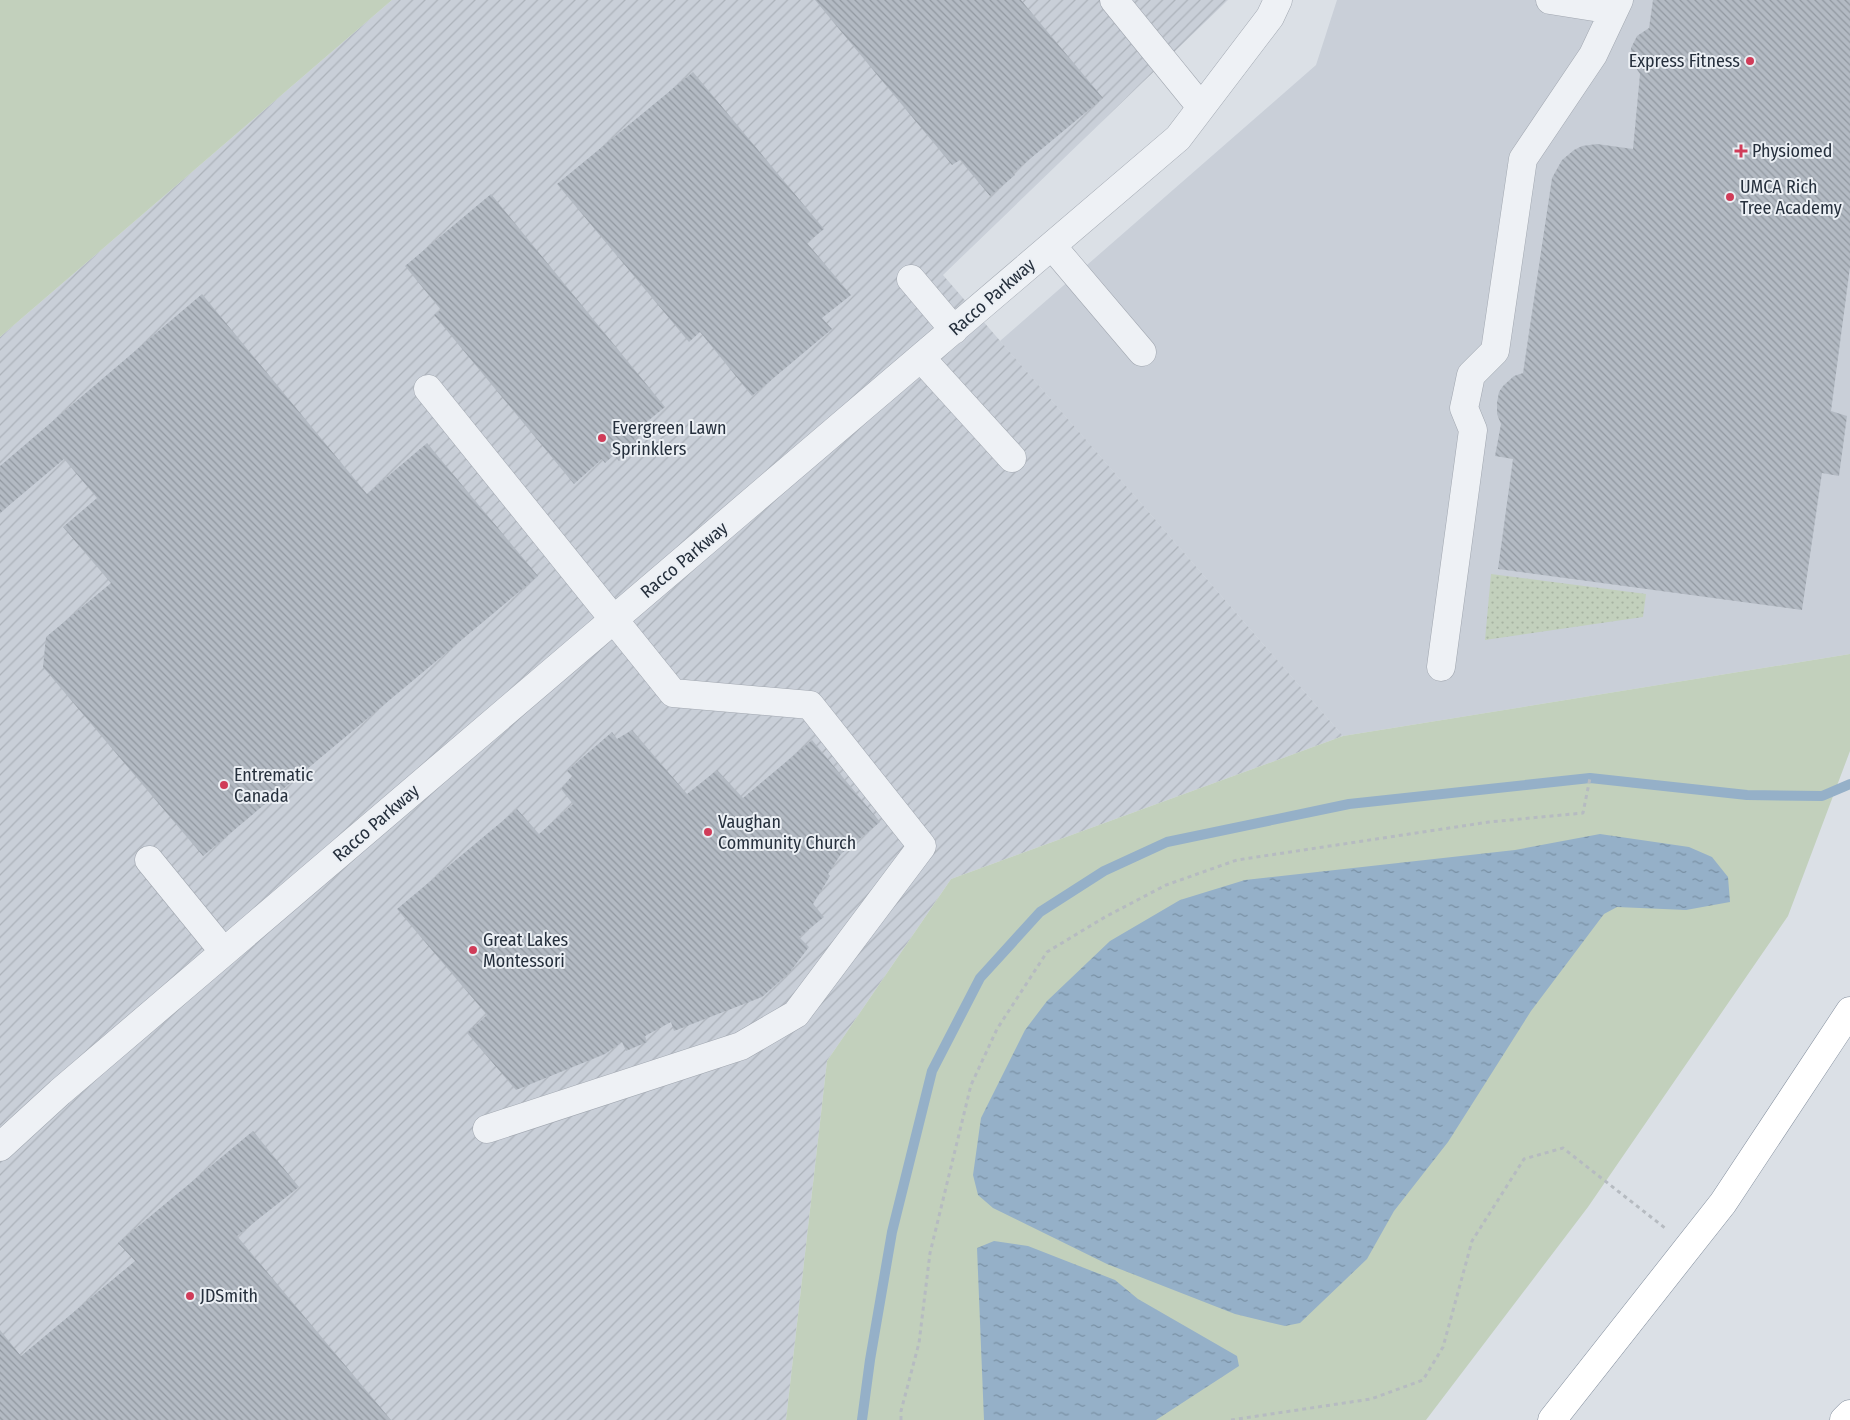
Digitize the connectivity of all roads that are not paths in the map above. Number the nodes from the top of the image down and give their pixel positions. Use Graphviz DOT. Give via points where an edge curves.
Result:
graph roads {
  1 [pos="1114,0"];
  2 [pos="1278,0"];
  3 [pos="1550,0"];
  4 [pos="1616,5"];
  5 [pos="1201,107"];
  6 [pos="1052,246"];
  7 [pos="911,279"];
  8 [pos="954,330"];
  9 [pos="1142,352"];
  10 [pos="921,358"];
  11 [pos="428,389"];
  12 [pos="1012,458"];
  13 [pos="615,619"];
  14 [pos="1441,667"];
  15 [pos="149,860"];
  16 [pos="224,952"];
  17 [pos="1850,1011"];
  18 [pos="60,1092"];
  19 [pos="0,1125"];
  20 [pos="487,1129"];
  21 [pos="0,1147"];
  22 [pos="1850,1414"];
  23 [pos="1552,1420"];
  24 [pos="1844,1420"];
  1 -- 5 [label="street"];
  2 -- 5 [label="street, Racco Parkway" via="1270,17"];
  3 -- 4 [label="street"];
  4 -- 14 [label="street" via="1593,55 1523,159 1495,351 1471,375 1464,408 1473,430"];
  5 -- 6 [label="street, Racco Parkway" via="1178,138"];
  6 -- 8 [label="street, Racco Parkway"];
  6 -- 9 [label="street"];
  7 -- 8 [label="street"];
  8 -- 10 [label="street, Racco Parkway"];
  10 -- 12 [label="street"];
  10 -- 13 [label="street, Racco Parkway"];
  11 -- 13 [label="street"];
  13 -- 16 [label="street, Racco Parkway"];
  13 -- 20 [label="street" via="673,693 810,704 922,846 796,1014 741,1046"];
  15 -- 16 [label="street"];
  16 -- 18 [label="street, Racco Parkway"];
  17 -- 23 [label="highway" via="1723,1203"];
  18 -- 19 [label="street"];
  18 -- 21 [label="street"];
  22 -- 24 [label="highway"];
}
